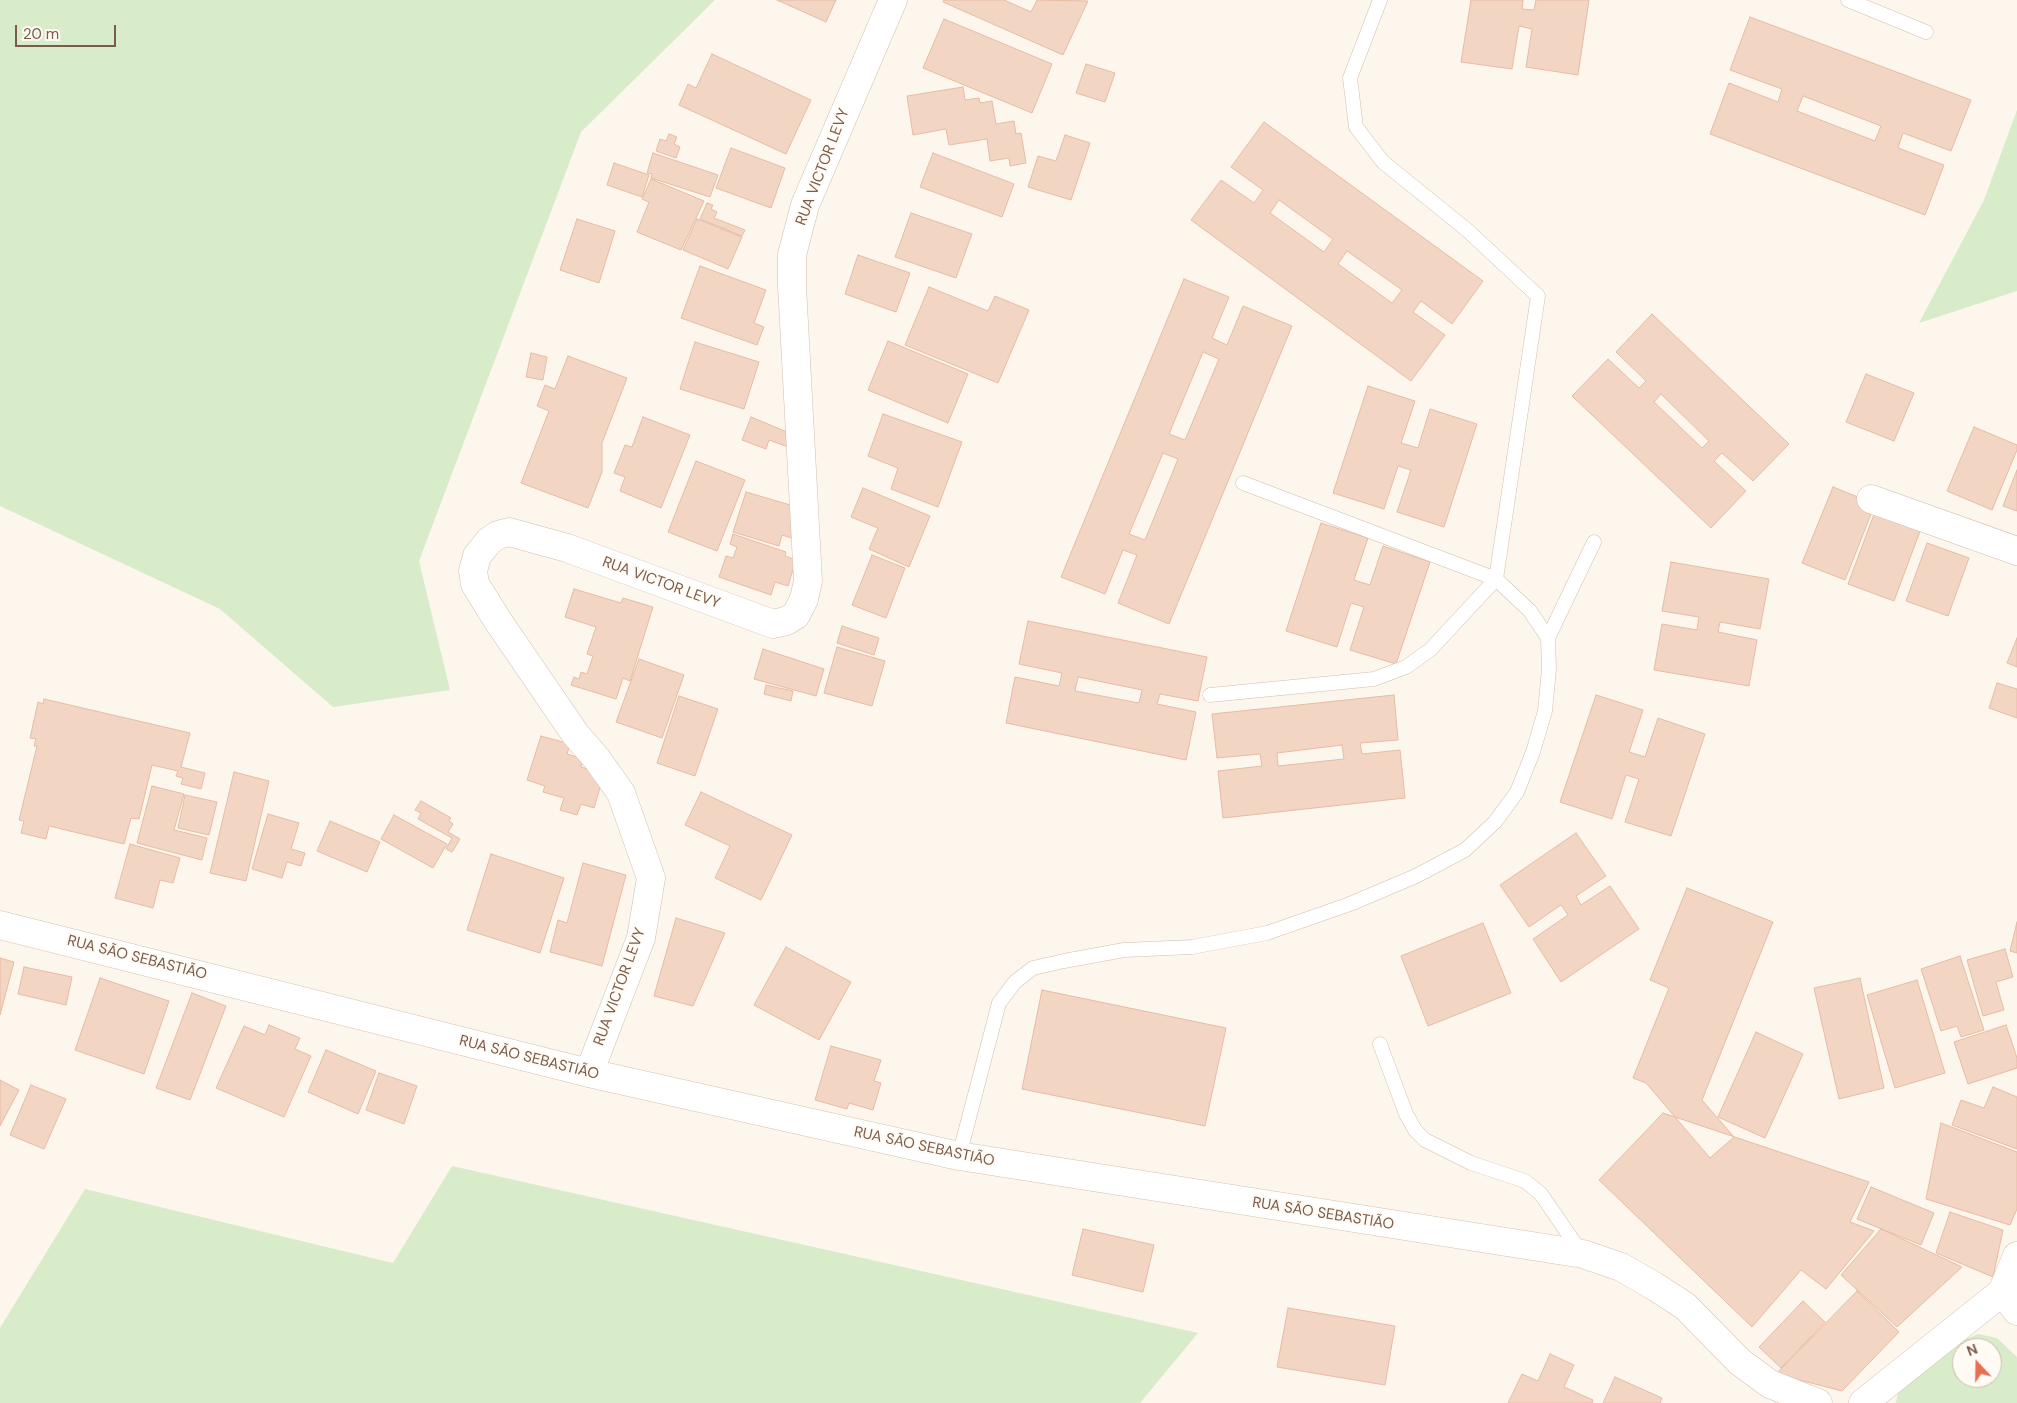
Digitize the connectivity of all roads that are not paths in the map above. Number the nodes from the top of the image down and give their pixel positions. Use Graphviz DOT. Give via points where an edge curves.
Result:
graph roads {
  1 [pos="893,0"];
  2 [pos="1380,0"];
  3 [pos="1848,0"];
  4 [pos="1926,32"];
  5 [pos="1243,483"];
  6 [pos="1871,499"];
  7 [pos="1594,542"];
  8 [pos="2017,551"];
  9 [pos="1496,579"];
  10 [pos="1548,638"];
  11 [pos="1210,695"];
  12 [pos="0,925"];
  13 [pos="1380,1044"];
  14 [pos="589,1073"];
  15 [pos="959,1156"];
  16 [pos="1583,1254"];
  17 [pos="2017,1256"];
  18 [pos="2010,1302"];
  19 [pos="1818,1403"];
  20 [pos="1863,1403"];
  1 -- 14 [label="street, RUA VICTOR LEVY" via="805,205 792,255 808,582 796,615 773,624 567,548 509,532 489,541 477,556 473,571 475,584 576,735 621,793 651,878 641,938"];
  2 -- 9 [label="lane" via="1350,78 1356,127 1383,162 1467,230 1538,296"];
  3 -- 4 [label="lane"];
  5 -- 9 [label="lane"];
  6 -- 8 [label="street"];
  7 -- 10 [label="lane"];
  9 -- 10 [label="lane" via="1530,611"];
  9 -- 11 [label="lane" via="1430,650 1406,667 1374,679"];
  10 -- 15 [label="lane" via="1545,711 1533,752 1517,792 1495,822 1465,850 1416,876 1350,904 1267,933 1192,947 1124,950 1033,968 1015,982 999,1003"];
  12 -- 14 [label="street, RUA SÃO SEBASTIÃO"];
  13 -- 16 [label="lane" via="1415,1130 1425,1140 1472,1163 1525,1181 1541,1194"];
  14 -- 15 [label="street, RUA SÃO SEBASTIÃO"];
  15 -- 16 [label="street, RUA SÃO SEBASTIÃO"];
  16 -- 19 [label="street, RUA SÃO SEBASTIÃO" via="1621,1267 1654,1286 1685,1306 1740,1362 1770,1384"];
  17 -- 18 [label="street"];
  18 -- 20 [label="street"];
}
